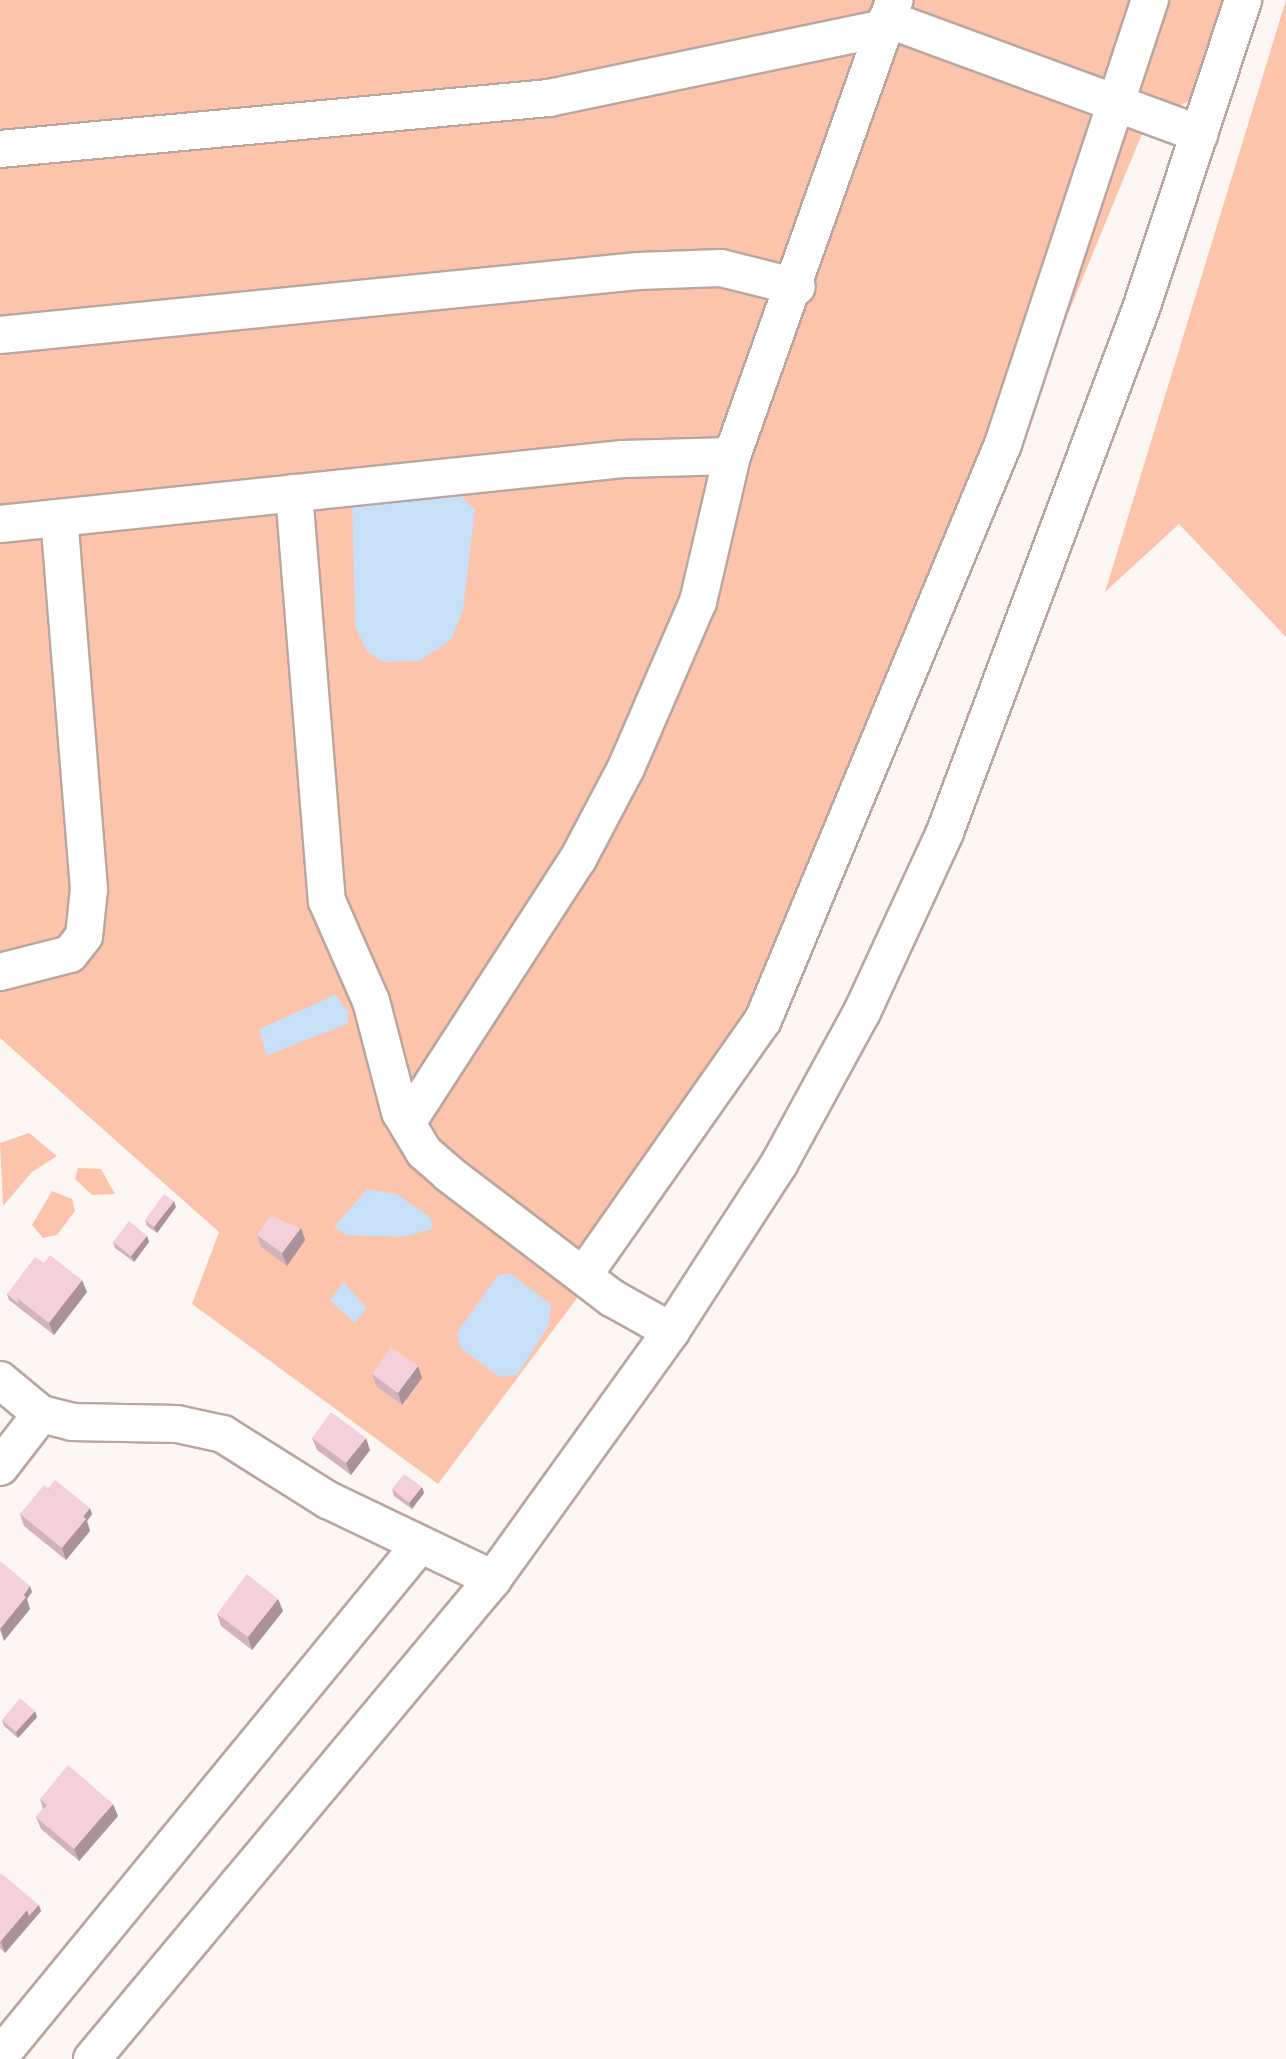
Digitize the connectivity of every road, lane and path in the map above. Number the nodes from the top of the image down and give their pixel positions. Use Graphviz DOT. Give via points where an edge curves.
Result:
graph roads {
  1 [pos="1150,0"];
  2 [pos="1243,0"];
  3 [pos="888,16"];
  4 [pos="1116,103"];
  5 [pos="1199,134"];
  6 [pos="0,149"];
  7 [pos="797,287"];
  8 [pos="0,335"];
  9 [pos="732,456"];
  10 [pos="294,493"];
  11 [pos="59,518"];
  12 [pos="0,524"];
  13 [pos="0,972"];
  14 [pos="407,1123"];
  15 [pos="583,1276"];
  16 [pos="671,1331"];
  17 [pos="0,1380"];
  18 [pos="41,1414"];
  19 [pos="0,1467"];
  20 [pos="418,1547"];
  21 [pos="493,1579"];
  22 [pos="0,2056"];
  23 [pos="92,2059"];
  1 -- 4 [label="street"];
  2 -- 5 [label="street"];
  3 -- 4 [label="street"];
  3 -- 6 [label="street" via="549,98"];
  3 -- 7 [label="street"];
  4 -- 5 [label="street"];
  4 -- 15 [label="street" via="1003,444 763,1020"];
  5 -- 16 [label="street" via="945,832 862,1012 779,1164"];
  7 -- 8 [label="street" via="721,268 638,271"];
  7 -- 9 [label="street"];
  9 -- 10 [label="street" via="623,459"];
  9 -- 14 [label="street" via="698,602 626,768 578,859"];
  10 -- 11 [label="street"];
  10 -- 14 [label="street" via="327,901 371,1001"];
  11 -- 12 [label="street"];
  11 -- 13 [label="street" via="89,889 84,936 70,954"];
  14 -- 15 [label="street" via="432,1160"];
  15 -- 16 [label="street"];
  16 -- 21 [label="street"];
  17 -- 18 [label="street"];
  18 -- 19 [label="street"];
  18 -- 20 [label="street" via="223,1434"];
  20 -- 21 [label="street"];
  20 -- 22 [label="street"];
  21 -- 23 [label="street"];
}
